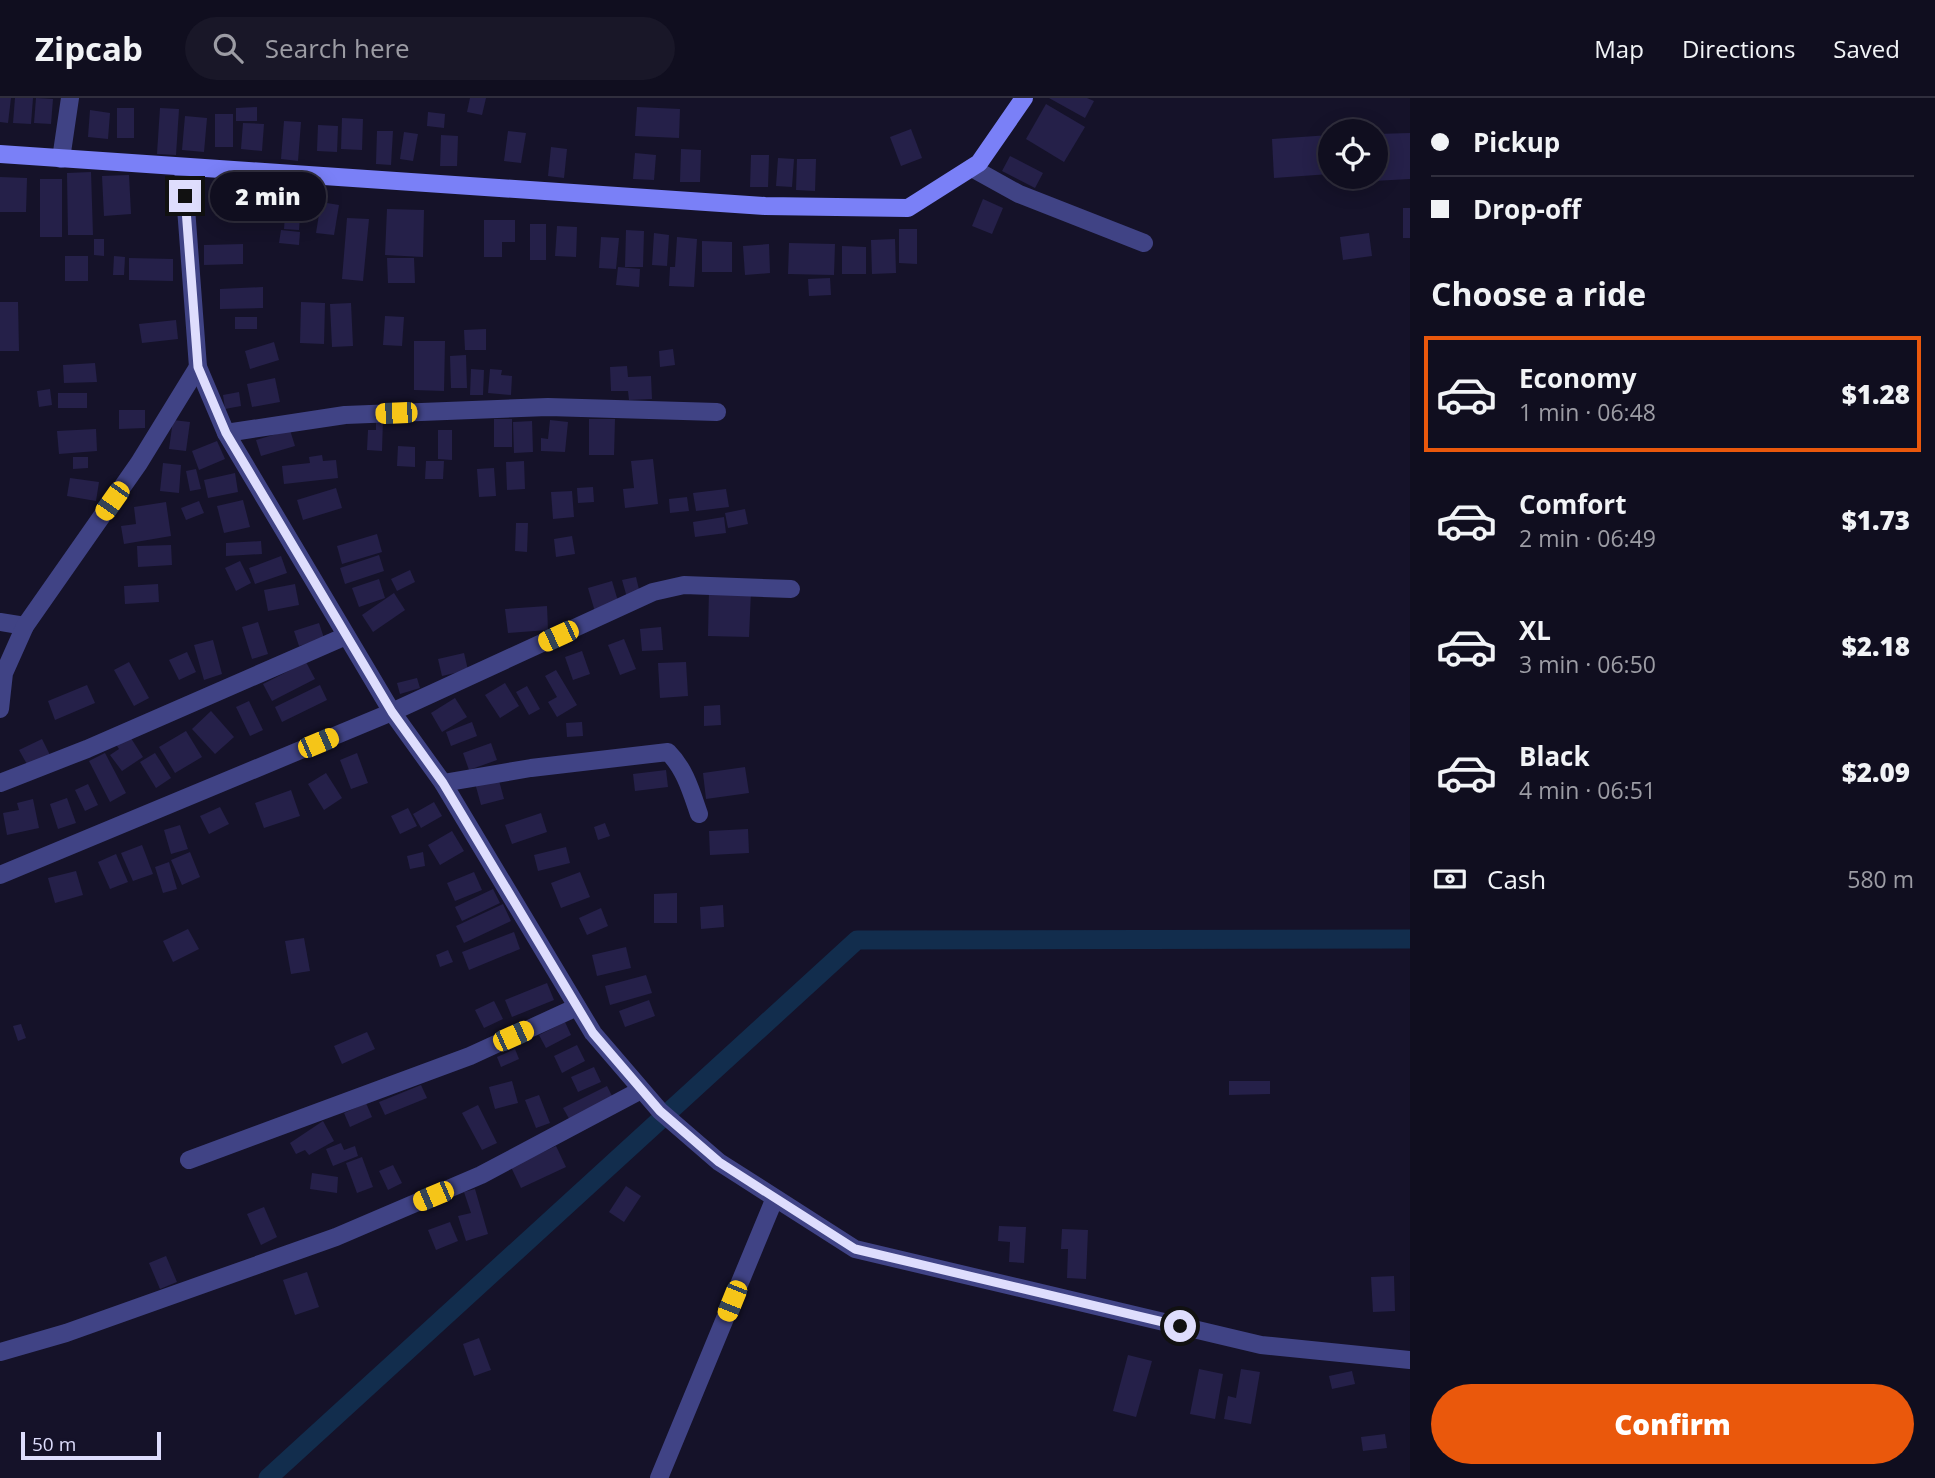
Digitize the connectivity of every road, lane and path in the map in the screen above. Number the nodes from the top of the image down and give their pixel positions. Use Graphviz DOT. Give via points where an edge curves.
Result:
graph roads {
  1 [pos="70,98"];
  2 [pos="1024,98"];
  3 [pos="0,154"];
  4 [pos="61,159"];
  5 [pos="972,167"];
  6 [pos="183,169"];
  7 [pos="1144,243"];
  8 [pos="198,367"];
  9 [pos="717,412"];
  10 [pos="226,433"];
  11 [pos="790,589"];
  12 [pos="0,622"];
  13 [pos="24,626"];
  14 [pos="346,636"];
  15 [pos="0,709"];
  16 [pos="392,712"];
  17 [pos="0,783"];
  18 [pos="443,783"];
  19 [pos="699,814"];
  20 [pos="0,875"];
  21 [pos="577,1007"];
  22 [pos="641,1090"];
  23 [pos="189,1160"];
  24 [pos="774,1199"];
  25 [pos="0,1352"];
  26 [pos="1410,1360"];
  27 [pos="659,1478"];
  1 -- 4 [label="street"];
  2 -- 5 [label="street"];
  3 -- 4 [label="street"];
  4 -- 6 [label="street"];
  5 -- 6 [label="street" via="908,208 765,206"];
  5 -- 7 [label="street" via="1018,194"];
  6 -- 8 [label="street"];
  8 -- 10 [label="street"];
  8 -- 13 [label="street" via="139,463"];
  9 -- 10 [label="street" via="548,407 345,415"];
  10 -- 14 [label="street"];
  11 -- 16 [label="street" via="684,585 653,592"];
  12 -- 13 [label="street"];
  13 -- 15 [label="street" via="4,673"];
  14 -- 16 [label="street"];
  14 -- 17 [label="street"];
  16 -- 18 [label="street"];
  16 -- 20 [label="street"];
  18 -- 19 [label="street" via="668,752 689,784"];
  18 -- 21 [label="street"];
  21 -- 22 [label="street"];
  21 -- 23 [label="street" via="470,1056"];
  22 -- 24 [label="street" via="719,1162"];
  22 -- 25 [label="street" via="481,1175 336,1237"];
  24 -- 26 [label="street" via="855,1249 1261,1345"];
  24 -- 27 [label="street"];
}
